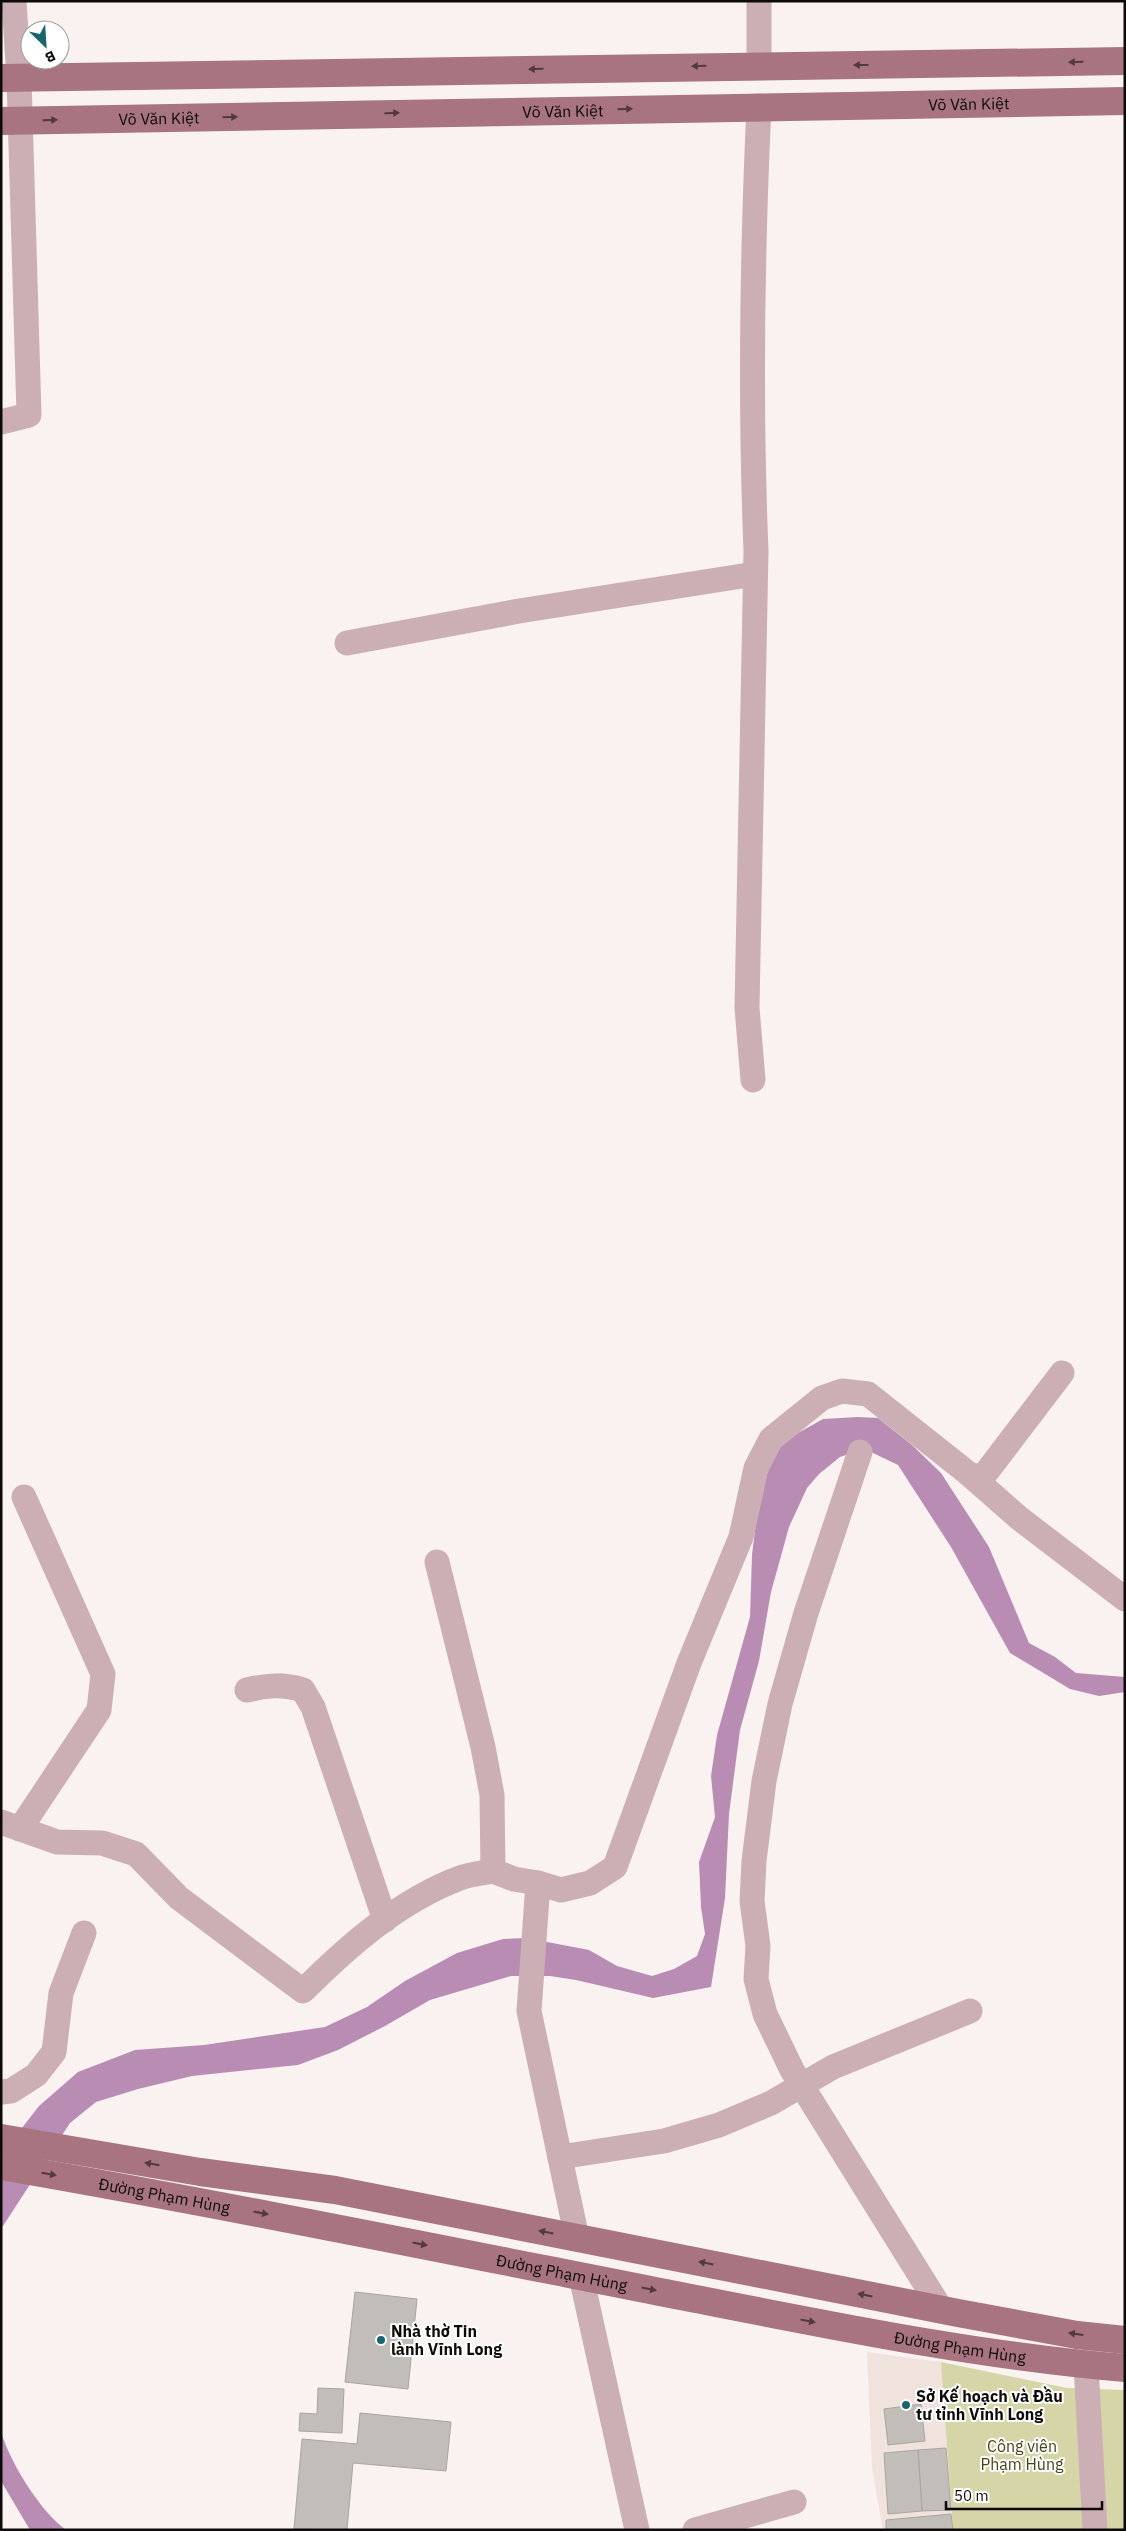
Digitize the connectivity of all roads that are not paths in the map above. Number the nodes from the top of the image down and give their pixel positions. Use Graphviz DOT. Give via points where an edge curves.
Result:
graph roads {
  1 [pos="14,1"];
  2 [pos="759,1"];
  3 [pos="1125,61"];
  4 [pos="759,65"];
  5 [pos="897,65"];
  6 [pos="10,78"];
  7 [pos="1125,101"];
  8 [pos="898,104"];
  9 [pos="759,106"];
  10 [pos="11,121"];
  11 [pos="1,422"];
  12 [pos="755,574"];
  13 [pos="347,643"];
  14 [pos="753,1080"];
  15 [pos="1062,1374"];
  16 [pos="860,1452"];
  17 [pos="969,1474"];
  18 [pos="24,1497"];
  19 [pos="436,1562"];
  20 [pos="1125,1599"];
  21 [pos="247,1690"];
  22 [pos="11,1825"];
  23 [pos="493,1871"];
  24 [pos="538,1883"];
  25 [pos="385,1920"];
  26 [pos="84,1933"];
  27 [pos="970,2011"];
  28 [pos="801,2085"];
  29 [pos="1,2092"];
  30 [pos="1,2138"];
  31 [pos="560,2157"];
  32 [pos="1,2166"];
  33 [pos="577,2238"];
  34 [pos="580,2276"];
  35 [pos="895,2300"];
  36 [pos="941,2309"];
  37 [pos="886,2336"];
  38 [pos="1125,2340"];
  39 [pos="1086,2365"];
  40 [pos="1125,2368"];
  41 [pos="794,2502"];
  42 [pos="637,2530"];
  43 [pos="695,2530"];
  44 [pos="1095,2530"];
  1 -- 6 [label="street"];
  2 -- 4 [label="street"];
  3 -- 5 [label="main road, one-way"];
  5 -- 4 [label="main road, one-way"];
  4 -- 6 [label="main road, one-way"];
  5 -- 8 [label="main road"];
  6 -- 10 [label="street"];
  7 -- 8 [label="main road, Võ Văn Kiệt"];
  8 -- 9 [label="main road, Võ Văn Kiệt"];
  10 -- 9 [label="main road, Võ Văn Kiệt, one-way"];
  9 -- 12 [label="street" via="753,288"];
  10 -- 11 [label="street" via="29,415"];
  12 -- 13 [label="street" via="519,611"];
  12 -- 14 [label="street" via="747,1008"];
  15 -- 17 [label="street" via="990,1470 982,1478"];
  16 -- 28 [label="street" via="806,1612 780,1704 764,1781 754,1861 752,1901 758,1946 756,1979 765,2014"];
  17 -- 20 [label="street" via="1019,1518"];
  17 -- 24 [label="street" via="868,1394 842,1390 822,1398 771,1439 756,1468 742,1537 689,1663 615,1867 590,1883 561,1890"];
  18 -- 22 [label="street" via="103,1674 99,1710"];
  19 -- 23 [label="street" via="492,1795"];
  21 -- 25 [label="street" via="286,1685 303,1690 313,1707"];
  22 -- 25 [label="street" via="57,1842 102,1843 136,1854 179,1898 303,1991 340,1955"];
  23 -- 24 [label="street"];
  23 -- 25 [label="street" via="461,1877"];
  24 -- 31 [label="street" via="529,2011"];
  26 -- 29 [label="street" via="61,1993 54,2052 36,2075 11,2090"];
  27 -- 28 [label="street" via="833,2067"];
  28 -- 31 [label="street" via="771,2102 710,2127 664,2141"];
  28 -- 36 [label="street"];
  33 -- 30 [label="main road, Đường Phạm Hùng, one-way" via="335,2190 200,2172"];
  31 -- 33 [label="street"];
  32 -- 34 [label="main road, Đường Phạm Hùng, one-way" via="196,2200"];
  35 -- 33 [label="main road, Đường Phạm Hùng, one-way"];
  34 -- 37 [label="main road, Đường Phạm Hùng, one-way"];
  34 -- 42 [label="street"];
  35 -- 36 [label="main road, Đường Phạm Hùng"];
  35 -- 37 [label="main road"];
  38 -- 36 [label="main road, Đường Phạm Hùng, one-way" via="1076,2335"];
  37 -- 39 [label="main road, Đường Phạm Hùng"];
  39 -- 40 [label="main road, Đường Phạm Hùng"];
  39 -- 44 [label="street"];
  41 -- 43 [label="street"];
}
